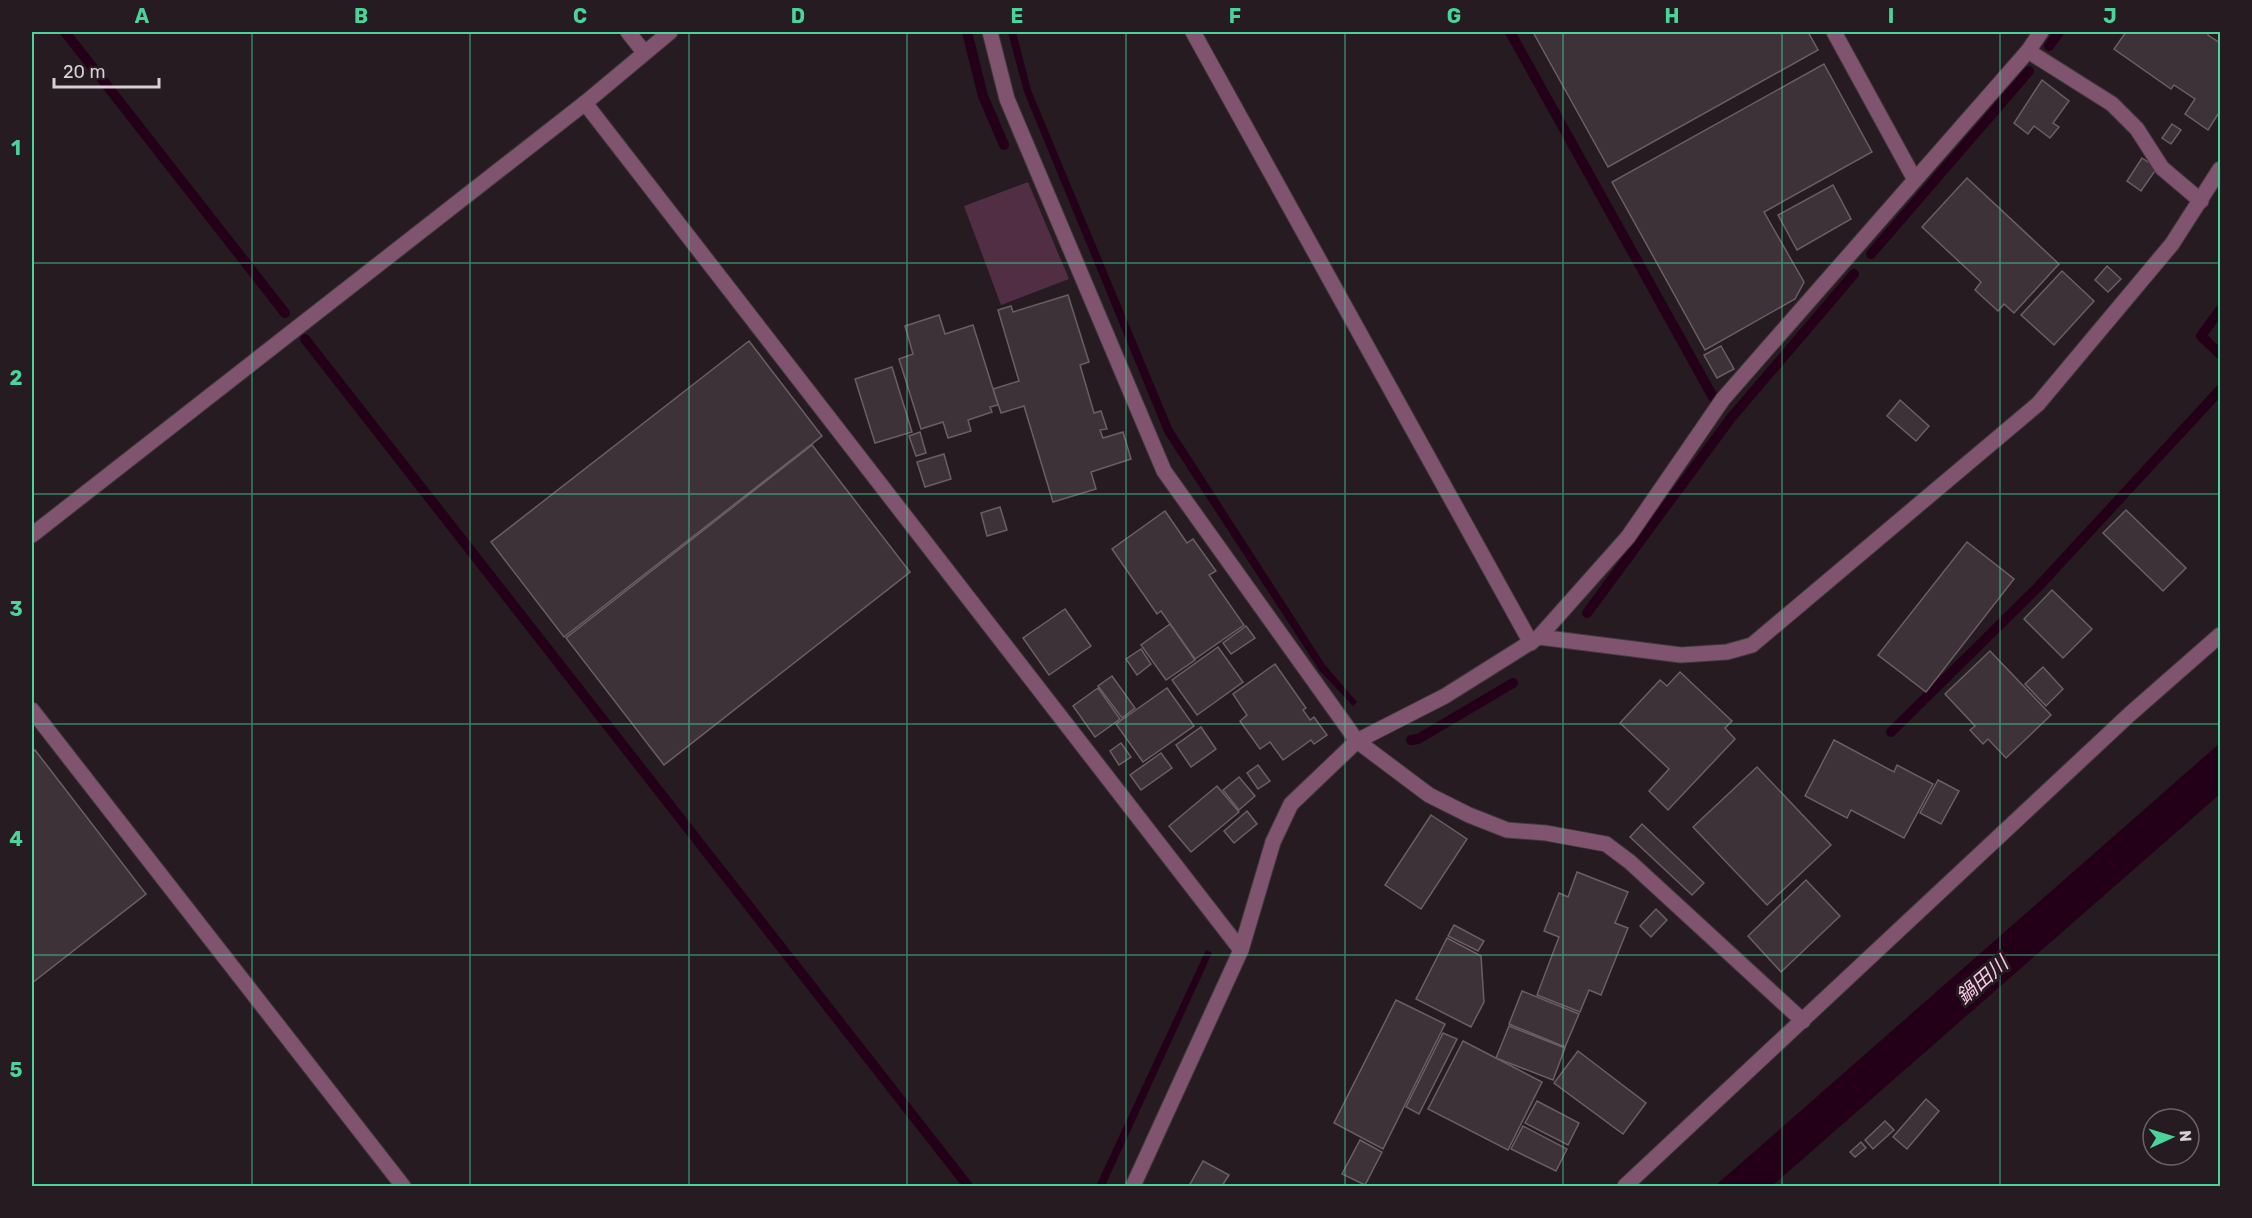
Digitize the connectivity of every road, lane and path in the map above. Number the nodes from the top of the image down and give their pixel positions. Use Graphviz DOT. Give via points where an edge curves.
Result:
graph roads {
  1 [pos="628,32"];
  2 [pos="670,32"];
  3 [pos="990,32"];
  4 [pos="1193,32"];
  5 [pos="1834,32"];
  6 [pos="2041,32"];
  7 [pos="2028,51"];
  8 [pos="644,52"];
  9 [pos="585,103"];
  10 [pos="2220,169"];
  11 [pos="1916,180"];
  12 [pos="2201,201"];
  13 [pos="32,535"];
  14 [pos="2220,635"];
  15 [pos="1535,640"];
  16 [pos="32,710"];
  17 [pos="1357,741"];
  18 [pos="1241,950"];
  19 [pos="1803,1021"];
  20 [pos="403,1186"];
  21 [pos="1132,1186"];
  22 [pos="1625,1186"];
  1 -- 8 [label="street"];
  2 -- 8 [label="street"];
  3 -- 17 [label="street" via="1007,99 1164,471"];
  4 -- 15 [label="street"];
  5 -- 11 [label="street"];
  6 -- 7 [label="street"];
  7 -- 11 [label="street"];
  7 -- 12 [label="street" via="2112,104 2137,129 2162,168"];
  8 -- 9 [label="street"];
  9 -- 13 [label="street"];
  9 -- 18 [label="street"];
  10 -- 12 [label="street"];
  11 -- 15 [label="street" via="1723,399 1628,537"];
  12 -- 15 [label="street" via="2172,244 2037,404 1752,645 1727,652 1681,654"];
  14 -- 19 [label="street" via="2130,714"];
  15 -- 17 [label="street" via="1446,696"];
  16 -- 20 [label="street"];
  17 -- 18 [label="street" via="1292,804 1273,842"];
  17 -- 19 [label="street" via="1429,795 1469,815 1507,830 1546,832 1606,844"];
  18 -- 21 [label="street"];
  19 -- 22 [label="street"];
}
